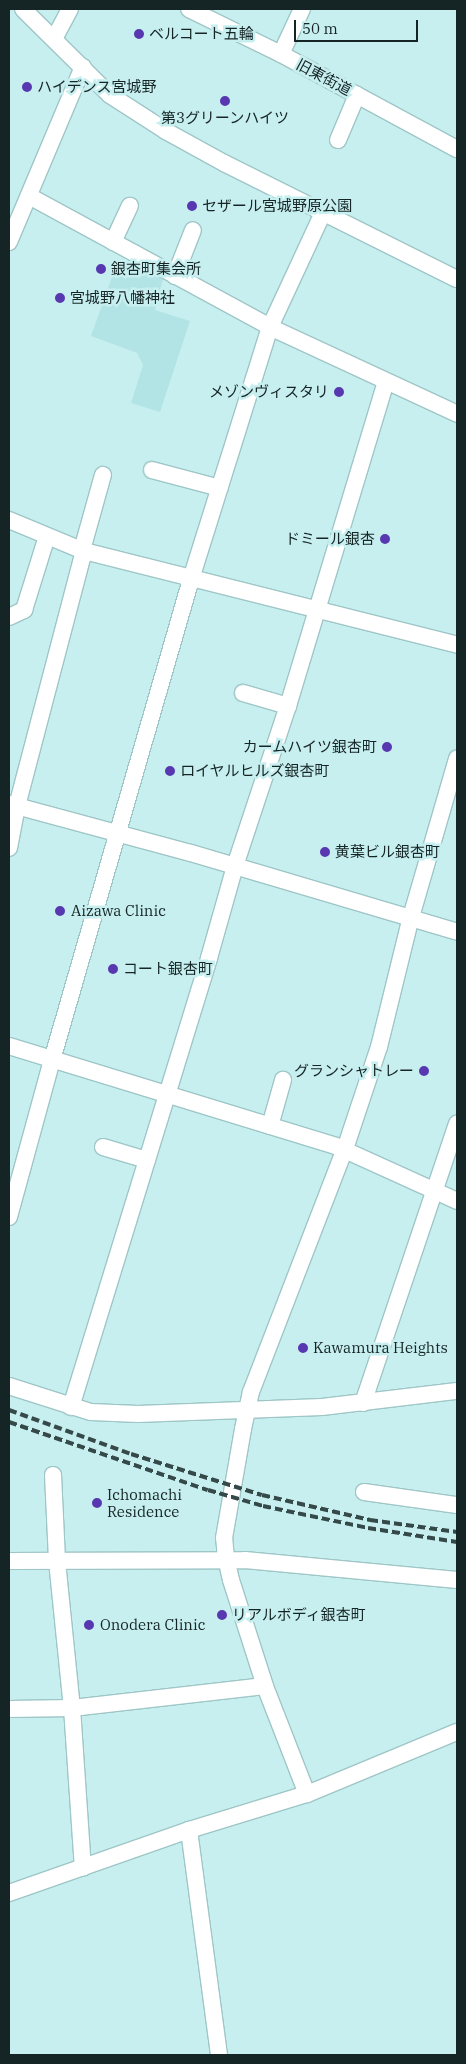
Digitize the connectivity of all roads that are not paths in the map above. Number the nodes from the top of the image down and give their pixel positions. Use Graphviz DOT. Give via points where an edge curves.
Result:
graph roads {
  1 [pos="23,9"];
  2 [pos="70,9"];
  3 [pos="189,9"];
  4 [pos="302,9"];
  5 [pos="54,38"];
  6 [pos="281,54"];
  7 [pos="83,67"];
  8 [pos="357,95"];
  9 [pos="338,140"];
  10 [pos="457,148"];
  11 [pos="30,196"];
  12 [pos="130,206"];
  13 [pos="323,213"];
  14 [pos="193,230"];
  15 [pos="9,242"];
  16 [pos="113,242"];
  17 [pos="175,276"];
  18 [pos="457,279"];
  19 [pos="270,327"];
  20 [pos="386,382"];
  21 [pos="457,414"];
  22 [pos="152,470"];
  23 [pos="103,475"];
  24 [pos="220,488"];
  25 [pos="9,520"];
  26 [pos="47,536"];
  27 [pos="83,551"];
  28 [pos="191,578"];
  29 [pos="318,610"];
  30 [pos="9,617"];
  31 [pos="457,645"];
  32 [pos="243,693"];
  33 [pos="288,706"];
  34 [pos="457,759"];
  35 [pos="13,805"];
  36 [pos="117,833"];
  37 [pos="9,848"];
  38 [pos="235,866"];
  39 [pos="411,917"];
  40 [pos="457,932"];
  41 [pos="9,1046"];
  42 [pos="52,1060"];
  43 [pos="283,1080"];
  44 [pos="167,1094"];
  45 [pos="457,1123"];
  46 [pos="270,1126"];
  47 [pos="103,1147"];
  48 [pos="344,1149"];
  49 [pos="147,1160"];
  50 [pos="434,1191"];
  51 [pos="457,1200"];
  52 [pos="9,1217"];
  53 [pos="9,1386"];
  54 [pos="457,1391"];
  55 [pos="363,1403"];
  56 [pos="72,1407"];
  57 [pos="246,1410"];
  58 [pos="53,1475"];
  59 [pos="364,1492"];
  60 [pos="457,1505"];
  61 [pos="226,1559"];
  62 [pos="9,1561"];
  63 [pos="57,1561"];
  64 [pos="457,1580"];
  65 [pos="264,1686"];
  66 [pos="72,1708"];
  67 [pos="9,1709"];
  68 [pos="457,1732"];
  69 [pos="307,1794"];
  70 [pos="190,1830"];
  71 [pos="83,1868"];
  72 [pos="9,1893"];
  73 [pos="219,2055"];
  1 -- 5 [label="street"];
  2 -- 5 [label="street"];
  3 -- 6 [label="street, 旧東街道"];
  4 -- 6 [label="street"];
  5 -- 7 [label="street"];
  6 -- 8 [label="street, 旧東街道"];
  7 -- 11 [label="street"];
  7 -- 13 [label="street" via="110,95 166,131"];
  8 -- 9 [label="street"];
  8 -- 10 [label="street, 旧東街道"];
  11 -- 15 [label="street"];
  11 -- 16 [label="street"];
  12 -- 16 [label="street"];
  13 -- 18 [label="street"];
  13 -- 19 [label="street"];
  14 -- 17 [label="street"];
  16 -- 17 [label="street"];
  17 -- 19 [label="street"];
  19 -- 20 [label="street"];
  19 -- 24 [label="street"];
  20 -- 21 [label="street"];
  20 -- 29 [label="street"];
  22 -- 24 [label="street"];
  23 -- 27 [label="street"];
  24 -- 28 [label="street"];
  25 -- 26 [label="street"];
  26 -- 27 [label="street"];
  26 -- 30 [label="street" via="24,610"];
  27 -- 28 [label="street"];
  27 -- 35 [label="street"];
  28 -- 29 [label="street"];
  28 -- 36 [label="street"];
  29 -- 31 [label="street"];
  29 -- 33 [label="street"];
  32 -- 33 [label="street"];
  33 -- 38 [label="street"];
  34 -- 39 [label="street"];
  35 -- 36 [label="street"];
  35 -- 37 [label="street"];
  36 -- 38 [label="street"];
  36 -- 42 [label="street"];
  38 -- 39 [label="street"];
  38 -- 44 [label="street"];
  39 -- 40 [label="street"];
  39 -- 48 [label="street" via="378,1047"];
  41 -- 42 [label="street"];
  42 -- 44 [label="street"];
  42 -- 52 [label="street"];
  43 -- 46 [label="street"];
  44 -- 46 [label="street"];
  44 -- 49 [label="street"];
  45 -- 50 [label="street"];
  46 -- 48 [label="street"];
  47 -- 49 [label="street"];
  48 -- 50 [label="street"];
  48 -- 57 [label="street"];
  49 -- 56 [label="street"];
  50 -- 51 [label="street"];
  50 -- 55 [label="street"];
  53 -- 56 [label="street"];
  54 -- 55 [label="street"];
  55 -- 57 [label="street"];
  56 -- 57 [label="street" via="91,1412 138,1414"];
  57 -- 61 [label="street" via="224,1538"];
  58 -- 63 [label="street"];
  59 -- 60 [label="street"];
  61 -- 63 [label="street"];
  61 -- 64 [label="street"];
  61 -- 65 [label="street"];
  62 -- 63 [label="street"];
  63 -- 66 [label="street"];
  65 -- 66 [label="street"];
  65 -- 69 [label="street"];
  66 -- 67 [label="street"];
  66 -- 71 [label="street"];
  68 -- 69 [label="street"];
  69 -- 70 [label="street"];
  70 -- 71 [label="street"];
  70 -- 73 [label="street"];
  71 -- 72 [label="street"];
}
